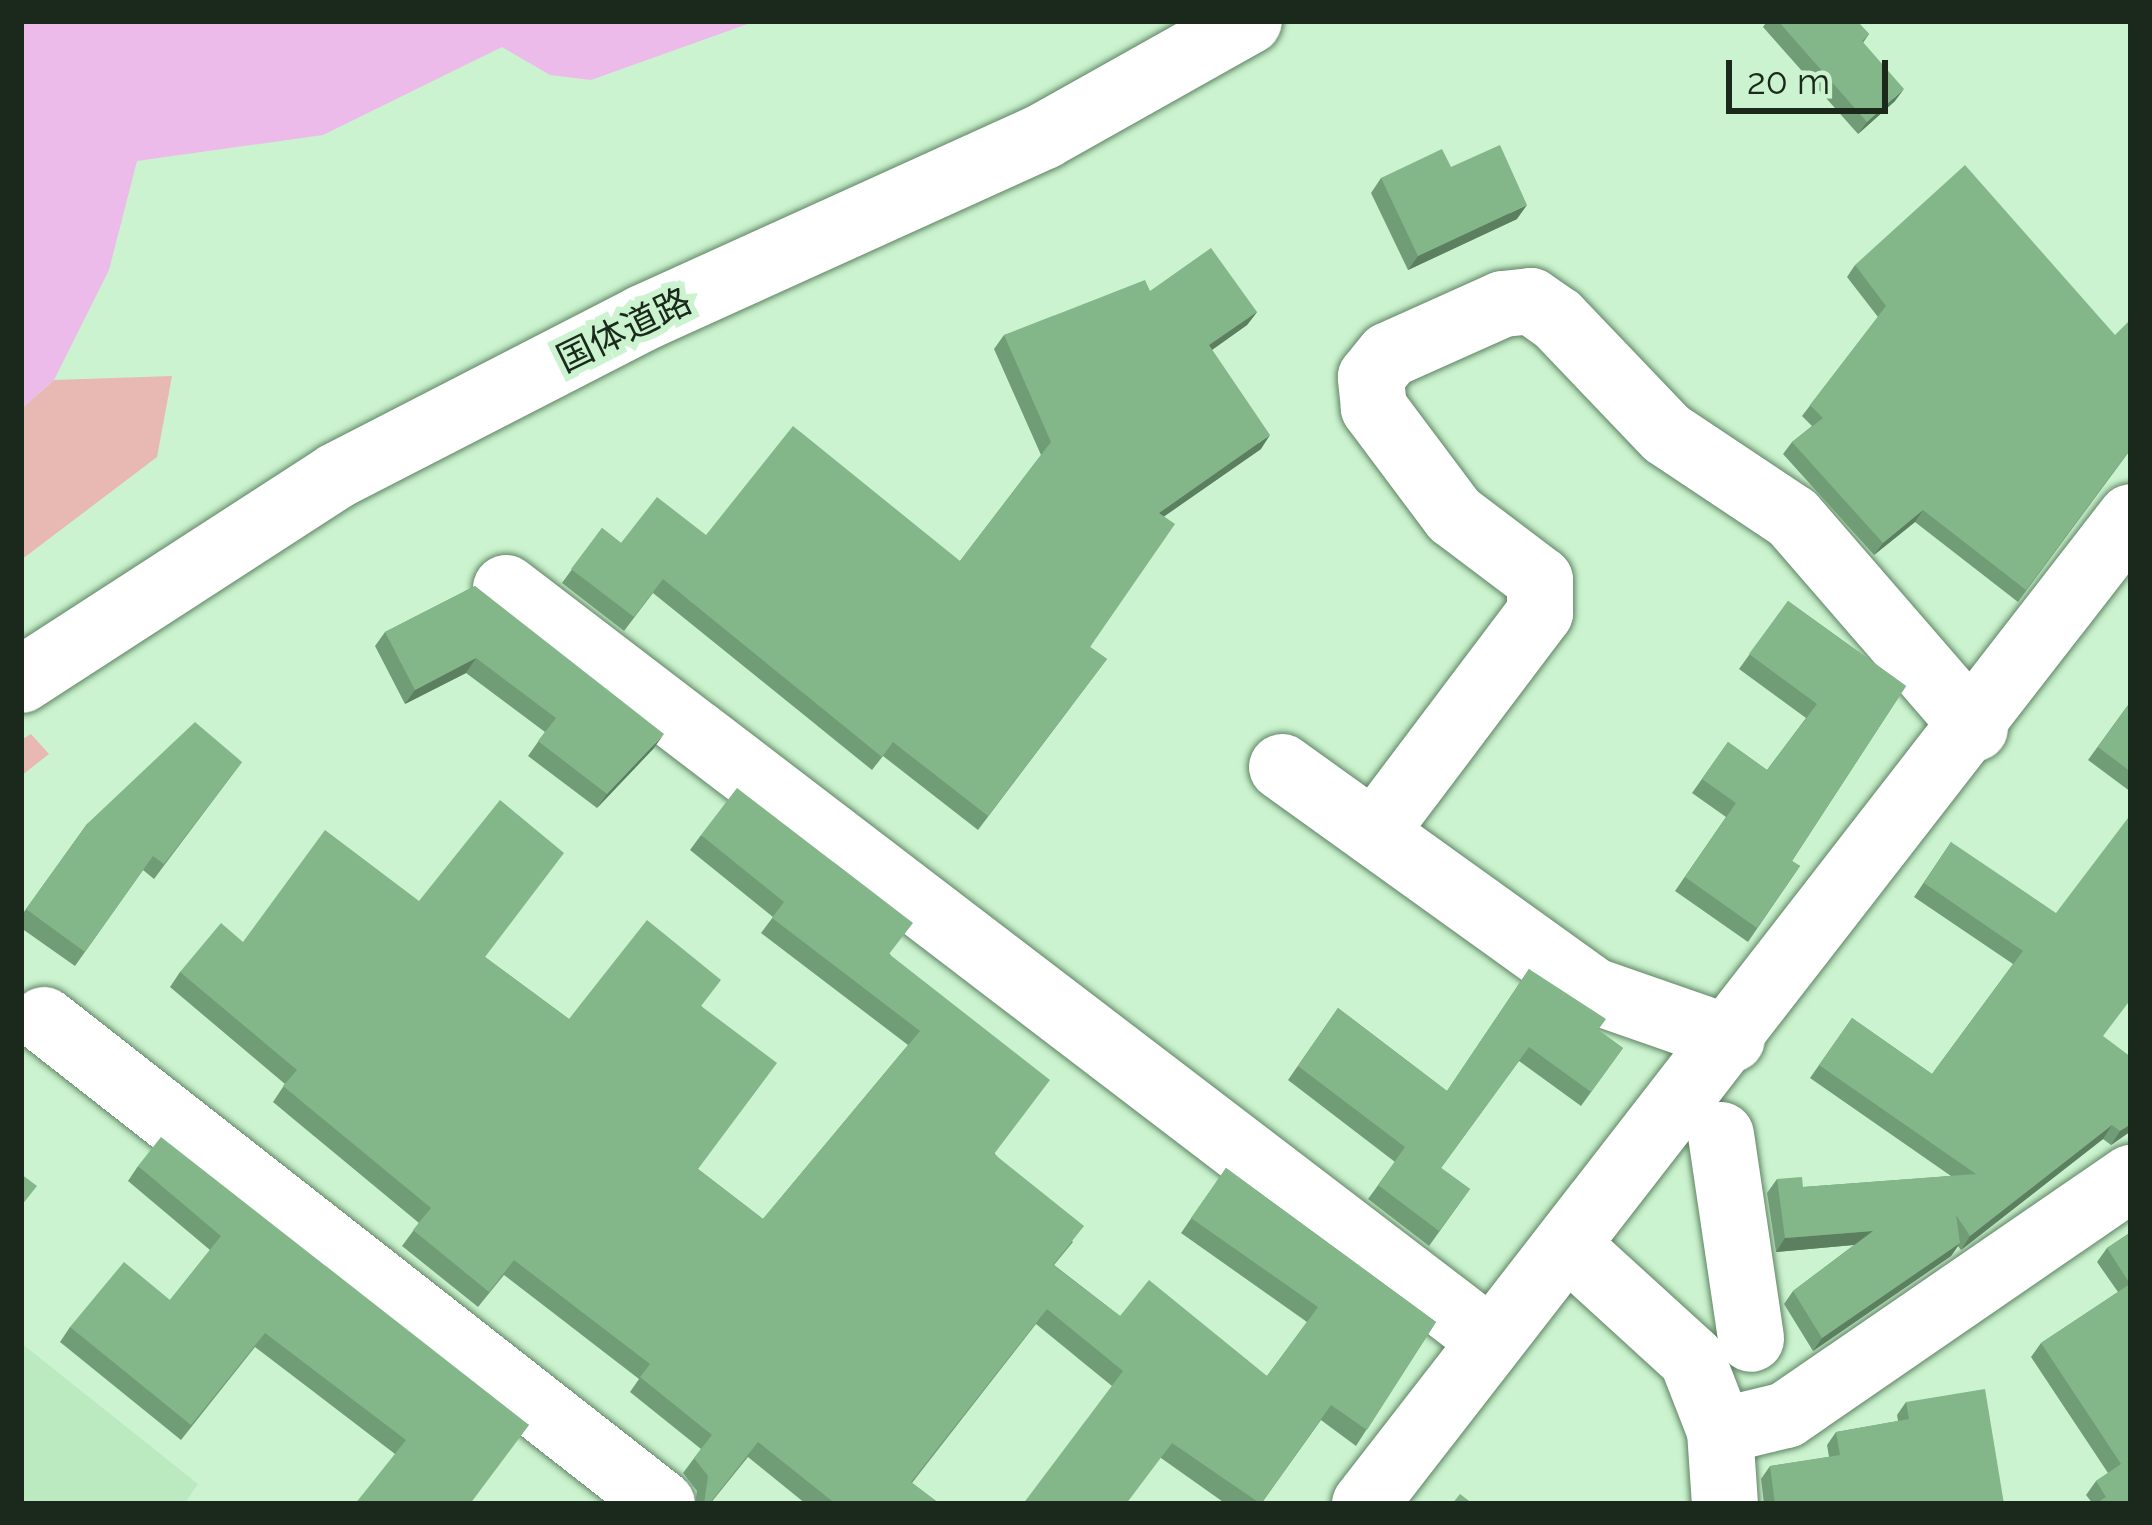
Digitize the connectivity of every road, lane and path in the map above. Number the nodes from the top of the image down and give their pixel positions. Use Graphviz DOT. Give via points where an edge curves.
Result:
graph roads {
  1 [pos="1249,21"];
  2 [pos="2131,517"];
  3 [pos="506,588"];
  4 [pos="21,680"];
  5 [pos="1975,728"];
  6 [pos="1282,766"];
  7 [pos="1374,833"];
  8 [pos="44,1019"];
  9 [pos="1732,1039"];
  10 [pos="1721,1135"];
  11 [pos="2131,1178"];
  12 [pos="1568,1245"];
  13 [pos="1490,1339"];
  14 [pos="1751,1340"];
  15 [pos="1720,1431"];
  16 [pos="662,1504"];
  17 [pos="1365,1504"];
  18 [pos="1725,1504"];
  1 -- 4 [label="street, 国体道路" via="1044,136 643,318 336,476"];
  2 -- 5 [label="street"];
  3 -- 13 [label="street"];
  5 -- 7 [label="street" via="1793,518 1667,434 1557,319 1531,301 1503,304 1389,355 1371,377 1374,408 1454,515 1540,580 1540,613"];
  5 -- 9 [label="street"];
  6 -- 7 [label="street"];
  7 -- 9 [label="street" via="1594,991"];
  8 -- 16 [label="street"];
  9 -- 12 [label="street"];
  10 -- 14 [label="street"];
  11 -- 15 [label="street" via="1786,1415"];
  12 -- 13 [label="street"];
  12 -- 15 [label="street" via="1692,1359"];
  13 -- 17 [label="street"];
  15 -- 18 [label="street"];
}
